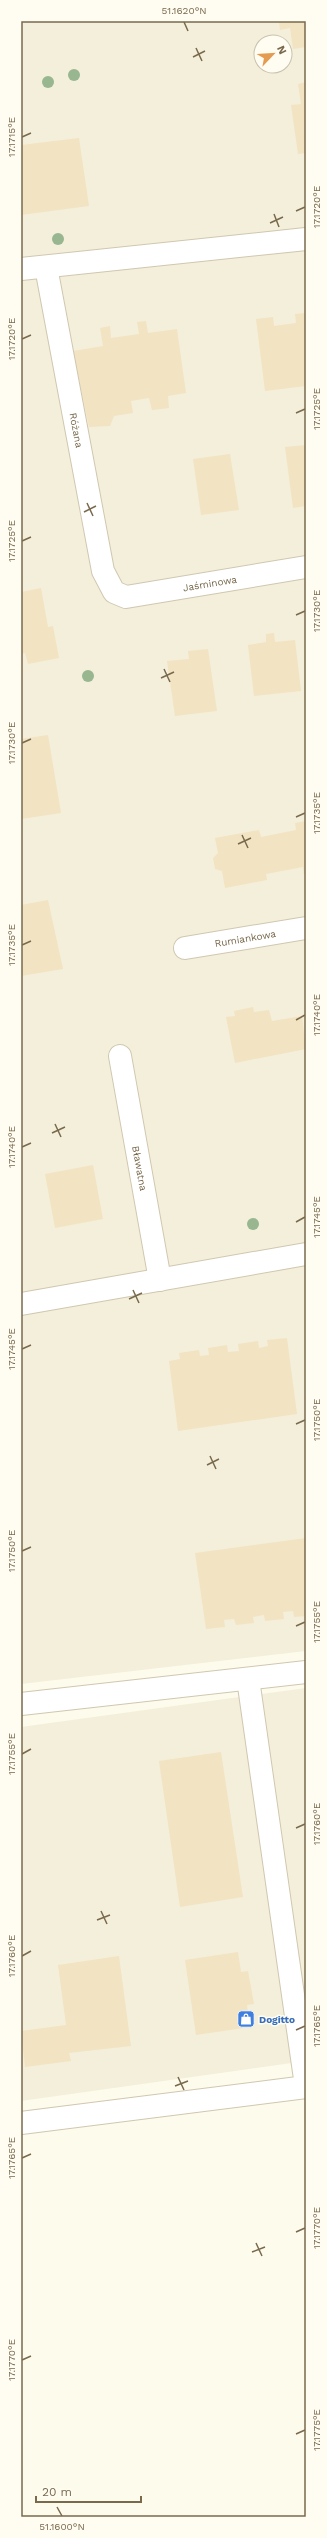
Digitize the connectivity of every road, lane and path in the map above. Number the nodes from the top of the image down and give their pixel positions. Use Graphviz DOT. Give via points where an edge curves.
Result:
graph roads {
  1 [pos="306,239"];
  2 [pos="46,266"];
  3 [pos="21,269"];
  4 [pos="306,567"];
  5 [pos="114,592"];
  6 [pos="306,928"];
  7 [pos="185,948"];
  8 [pos="120,1056"];
  9 [pos="306,1254"];
  10 [pos="160,1280"];
  11 [pos="21,1304"];
  12 [pos="306,1672"];
  13 [pos="248,1679"];
  14 [pos="21,1704"];
  15 [pos="306,2086"];
  16 [pos="21,2123"];
  1 -- 2 [label="street"];
  2 -- 3 [label="street"];
  2 -- 5 [label="street, Różana" via="103,571"];
  4 -- 5 [label="street, Jaśminowa" via="126,597"];
  6 -- 7 [label="street, Rumiankowa"];
  8 -- 10 [label="street, Bławatna"];
  9 -- 10 [label="street"];
  10 -- 11 [label="street"];
  12 -- 13 [label="street"];
  13 -- 14 [label="street"];
  13 -- 15 [label="street"];
  15 -- 16 [label="street"];
}
